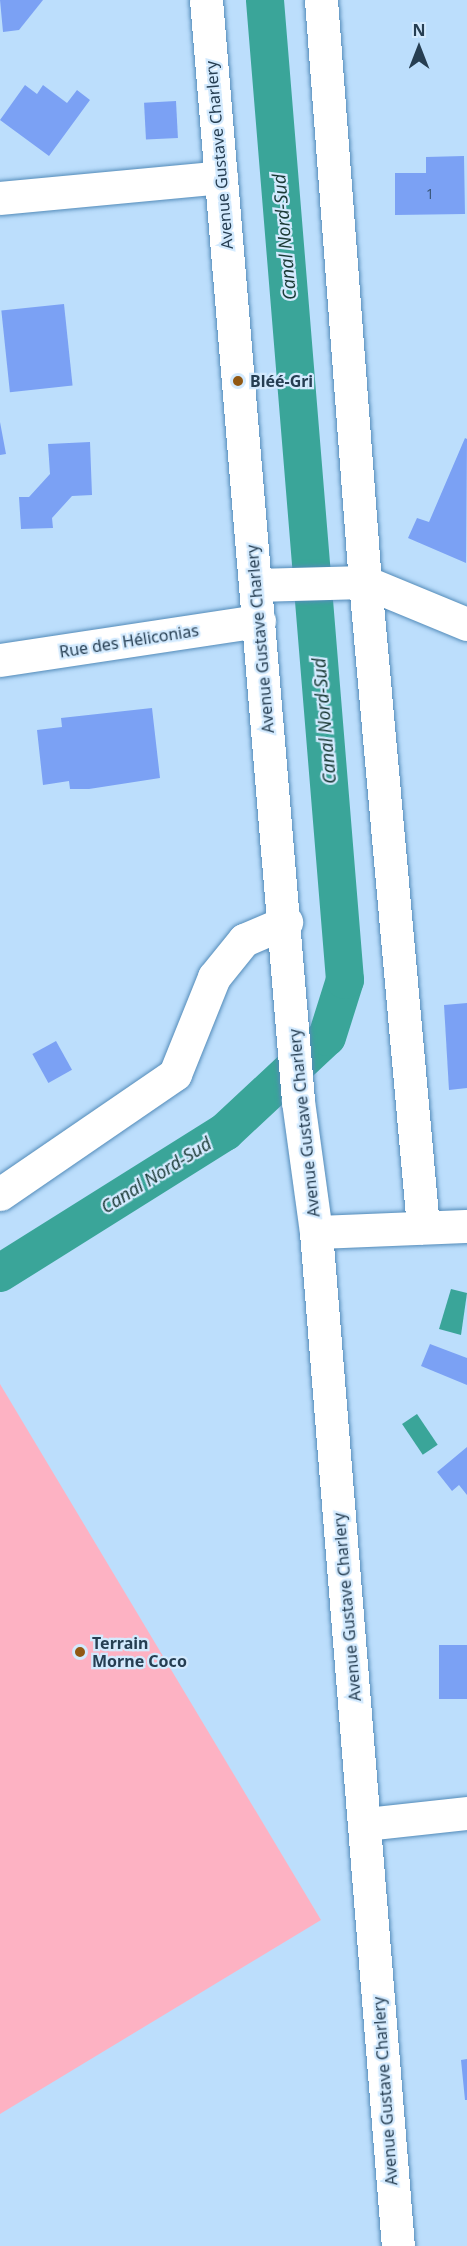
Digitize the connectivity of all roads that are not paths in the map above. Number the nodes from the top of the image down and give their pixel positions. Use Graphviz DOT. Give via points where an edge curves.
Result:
graph roads {
  1 [pos="206,0"];
  2 [pos="321,0"];
  3 [pos="221,177"];
  4 [pos="0,198"];
  5 [pos="358,582"];
  6 [pos="263,585"];
  7 [pos="259,621"];
  8 [pos="467,624"];
  9 [pos="0,660"];
  10 [pos="286,922"];
  11 [pos="0,1194"];
  12 [pos="467,1226"];
  13 [pos="423,1227"];
  14 [pos="326,1232"];
  15 [pos="467,1813"];
  16 [pos="365,1824"];
  17 [pos="398,2246"];
  1 -- 3 [label="street, Avenue Gustave Charlery"];
  2 -- 5 [label="street"];
  3 -- 4 [label="street"];
  3 -- 6 [label="street, Avenue Gustave Charlery"];
  5 -- 6 [label="street"];
  5 -- 8 [label="street"];
  5 -- 13 [label="street"];
  6 -- 7 [label="street, Avenue Gustave Charlery"];
  7 -- 9 [label="street, Rue des Héliconias"];
  7 -- 10 [label="street, Avenue Gustave Charlery"];
  10 -- 11 [label="street" via="244,940 214,977 175,1074"];
  10 -- 14 [label="street, Avenue Gustave Charlery" via="298,1101"];
  12 -- 13 [label="street"];
  13 -- 14 [label="street"];
  14 -- 16 [label="street, Avenue Gustave Charlery"];
  15 -- 16 [label="street"];
  16 -- 17 [label="street, Avenue Gustave Charlery"];
}
